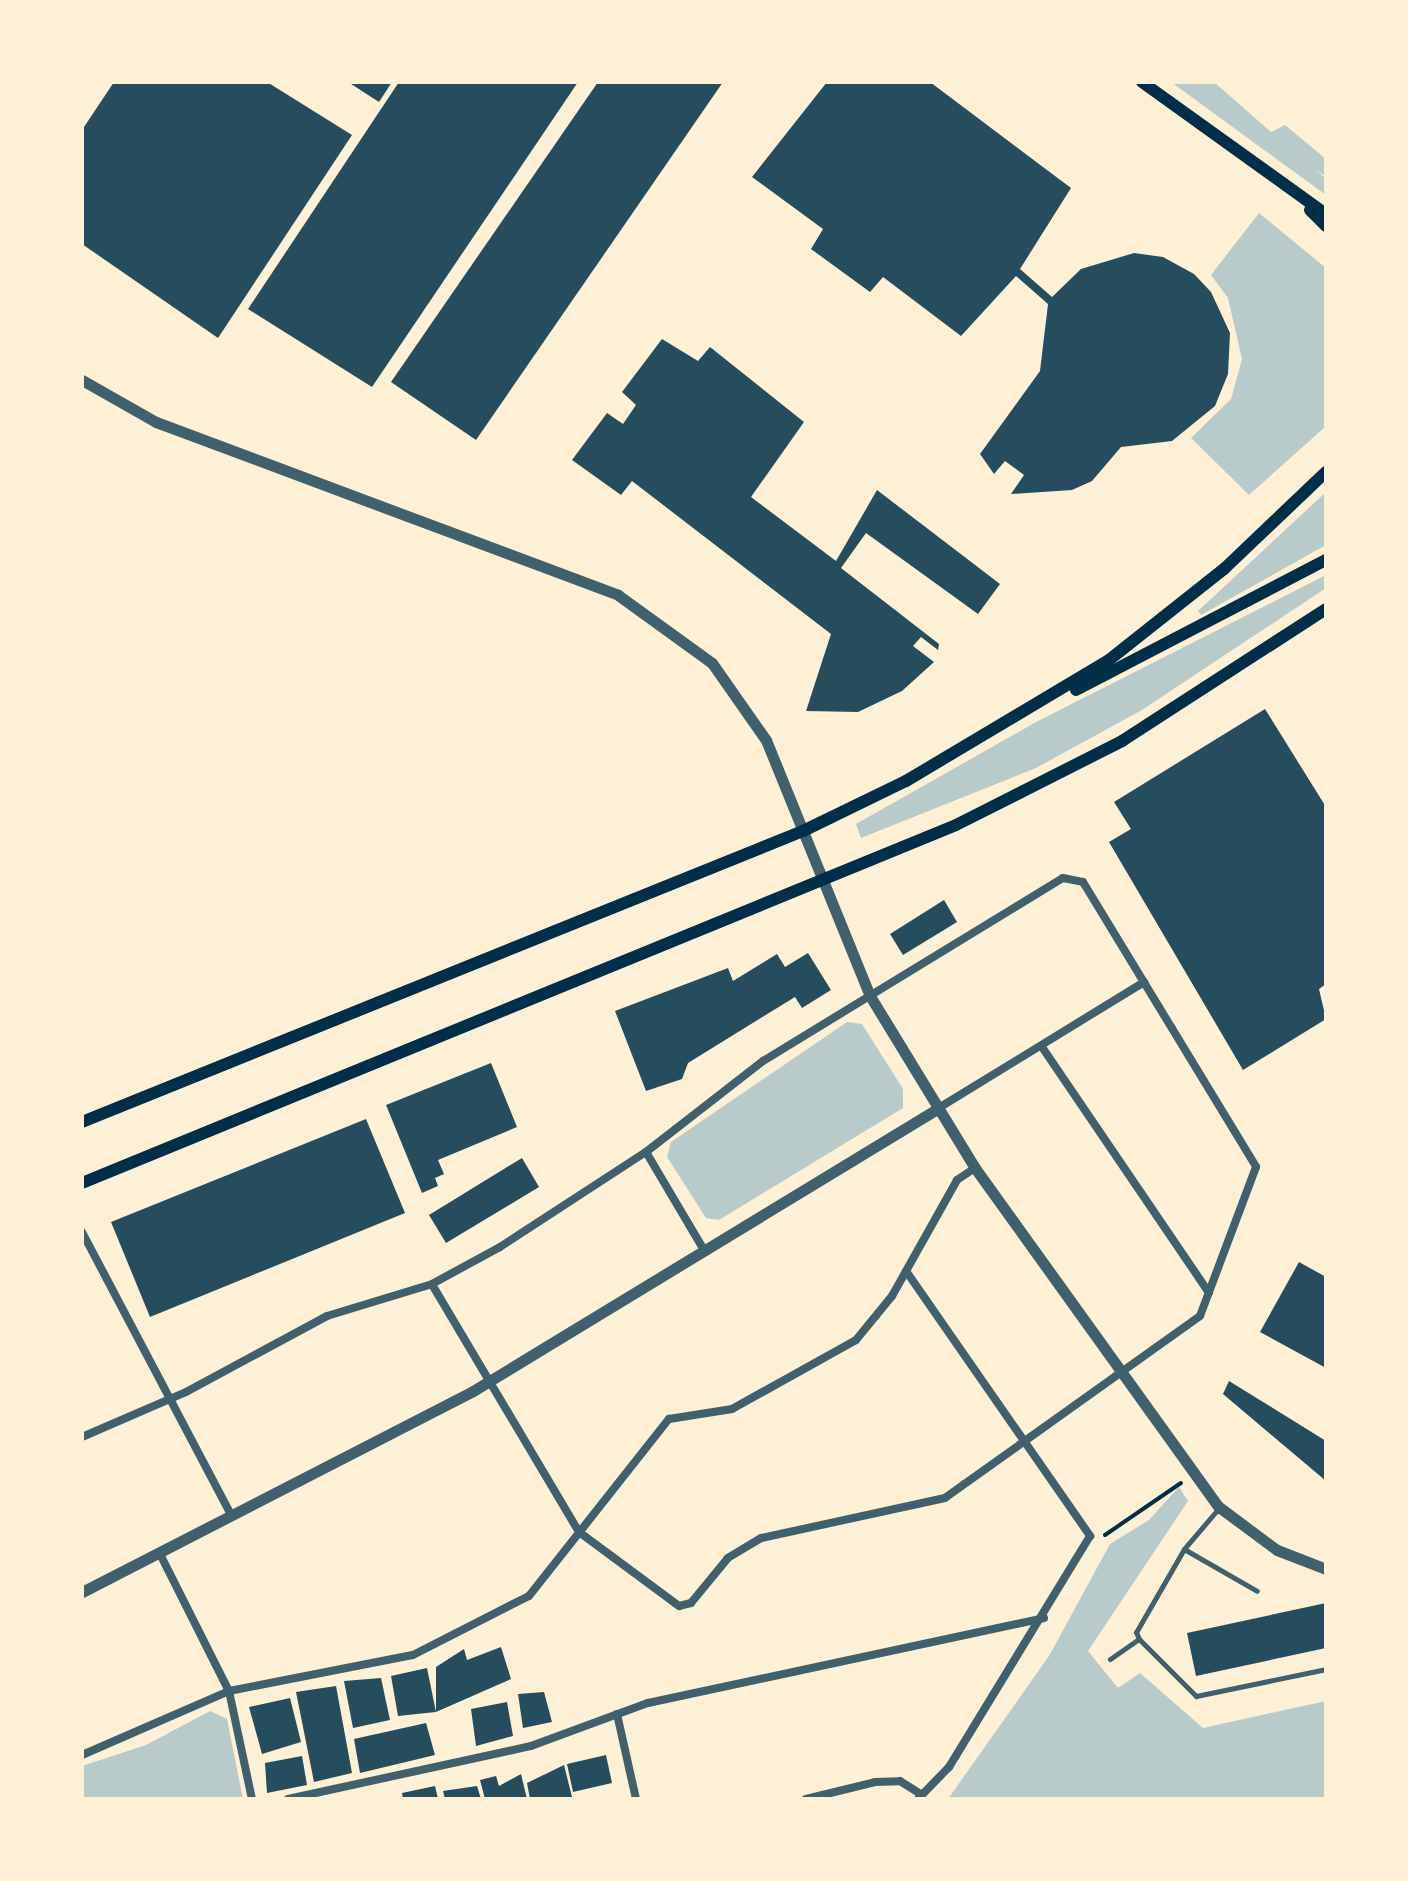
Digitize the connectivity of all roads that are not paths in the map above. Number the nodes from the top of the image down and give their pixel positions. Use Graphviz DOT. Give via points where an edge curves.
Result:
graph roads {
  1 [pos="1142,82"];
  2 [pos="1281,184"];
  3 [pos="1326,216"];
  4 [pos="1326,226"];
  5 [pos="82,380"];
  6 [pos="1326,472"];
  7 [pos="1326,560"];
  8 [pos="1326,609"];
  9 [pos="1037,709"];
  10 [pos="803,831"];
  11 [pos="824,882"];
  12 [pos="1144,982"];
  13 [pos="870,996"];
  14 [pos="1042,1047"];
  15 [pos="937,1109"];
  16 [pos="82,1122"];
  17 [pos="646,1152"];
  18 [pos="975,1168"];
  19 [pos="82,1183"];
  20 [pos="82,1232"];
  21 [pos="704,1250"];
  22 [pos="906,1271"];
  23 [pos="432,1284"];
  24 [pos="1209,1293"];
  25 [pos="1120,1373"];
  26 [pos="490,1380"];
  27 [pos="166,1398"];
  28 [pos="82,1437"];
  29 [pos="1026,1439"];
  30 [pos="1219,1507"];
  31 [pos="231,1515"];
  32 [pos="579,1532"];
  33 [pos="1184,1549"];
  34 [pos="159,1552"];
  35 [pos="1326,1569"];
  36 [pos="1257,1591"];
  37 [pos="82,1592"];
  38 [pos="1044,1618"];
  39 [pos="1139,1639"];
  40 [pos="1110,1659"];
  41 [pos="1326,1669"];
  42 [pos="229,1691"];
  43 [pos="617,1714"];
  44 [pos="82,1755"];
  45 [pos="920,1797"];
  46 [pos="252,1799"];
  47 [pos="288,1799"];
  48 [pos="636,1799"];
  49 [pos="806,1799"];
  1 -- 2 [label="main road"];
  2 -- 3 [label="main road"];
  2 -- 4 [label="main road"];
  5 -- 10 [label="street" via="156,422 654,615 712,663 754,717"];
  6 -- 9 [label="main road" via="1170,614"];
  7 -- 9 [label="main road"];
  8 -- 11 [label="main road" via="1122,741"];
  9 -- 10 [label="main road"];
  10 -- 11 [label="street"];
  10 -- 16 [label="main road"];
  11 -- 13 [label="street"];
  11 -- 19 [label="main road"];
  12 -- 13 [label="street" via="1083,882 1071,877"];
  12 -- 14 [label="street"];
  12 -- 24 [label="street" via="1256,1167"];
  13 -- 15 [label="street"];
  13 -- 17 [label="street" via="763,1061"];
  14 -- 15 [label="street"];
  14 -- 24 [label="street"];
  15 -- 18 [label="street"];
  15 -- 21 [label="street"];
  17 -- 21 [label="street"];
  17 -- 23 [label="street"];
  18 -- 22 [label="street" via="957,1180"];
  18 -- 25 [label="street"];
  20 -- 27 [label="street"];
  21 -- 26 [label="street"];
  22 -- 29 [label="street"];
  22 -- 32 [label="street" via="842,1348 732,1409 669,1419"];
  23 -- 26 [label="street"];
  23 -- 27 [label="street" via="327,1316"];
  24 -- 25 [label="street" via="1200,1316"];
  25 -- 29 [label="street"];
  25 -- 30 [label="street"];
  26 -- 31 [label="street"];
  26 -- 32 [label="street"];
  27 -- 28 [label="street"];
  27 -- 31 [label="street"];
  29 -- 32 [label="street" via="945,1498 761,1538 728,1558 691,1603 679,1606"];
  29 -- 38 [label="street" via="1090,1536"];
  30 -- 33 [label="lane"];
  30 -- 35 [label="street" via="1264,1542"];
  31 -- 34 [label="street"];
  32 -- 42 [label="street" via="529,1596 413,1655"];
  33 -- 36 [label="lane"];
  33 -- 39 [label="lane" via="1136,1632"];
  34 -- 37 [label="street"];
  34 -- 42 [label="street"];
  38 -- 43 [label="street"];
  38 -- 45 [label="street" via="949,1767"];
  39 -- 40 [label="lane"];
  39 -- 41 [label="lane" via="1196,1696"];
  42 -- 44 [label="street"];
  42 -- 46 [label="street"];
  43 -- 47 [label="street" via="531,1746"];
  43 -- 48 [label="street"];
  45 -- 49 [label="street" via="900,1781"];
}
